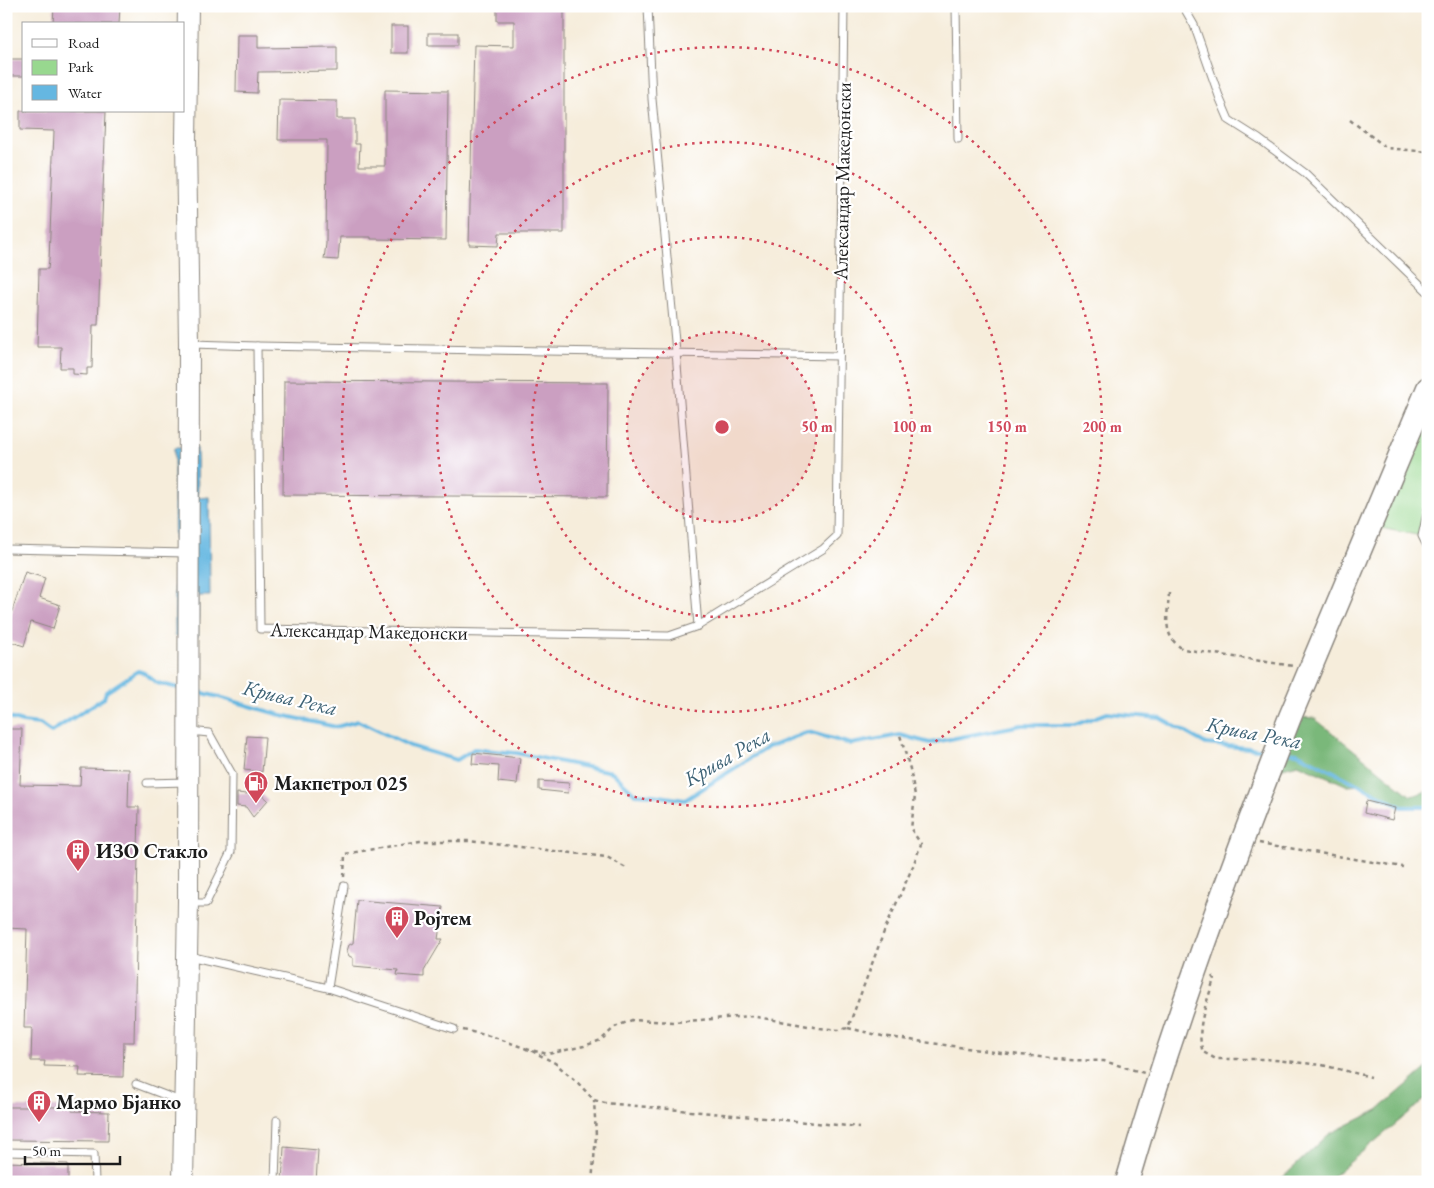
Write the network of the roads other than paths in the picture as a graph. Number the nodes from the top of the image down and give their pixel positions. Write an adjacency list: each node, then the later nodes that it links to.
1 (188, 6): 8 (main road)
2 (648, 6): 10 (lane)
3 (844, 6): 11 (lane, Александар Македонски)
4 (956, 6): 6 (lane)
5 (1183, 6): 7 (lane)
6 (958, 139)
7 (1428, 292)
8 (189, 344): 9 (lane); 16 (main road)
9 (257, 346): 10 (lane); 17 (lane, Александар Македонски)
10 (676, 352): 11 (lane); 17 (lane)
11 (839, 356): 17 (lane, Александар Македонски)
12 (1428, 388): 33 (main road)
13 (1428, 509): 14 (lane)
14 (1428, 548)
15 (6, 549): 16 (lane)
16 (188, 553): 18 (main road)
17 (698, 626)
18 (188, 731): 19 (main road); 22 (lane)
19 (188, 782): 20 (lane); 22 (main road)
20 (146, 783)
21 (344, 886): 24 (lane)
22 (188, 902): 23 (main road)
23 (187, 955): 24 (lane); 27 (main road)
24 (328, 988): 25 (lane)
25 (454, 1029)
26 (136, 1084): 27 (lane)
27 (183, 1102): 31 (main road)
28 (278, 1120): 32 (lane)
29 (6, 1152): 30 (lane)
30 (95, 1182)
31 (183, 1182)
32 (275, 1182)
33 (1127, 1182)

